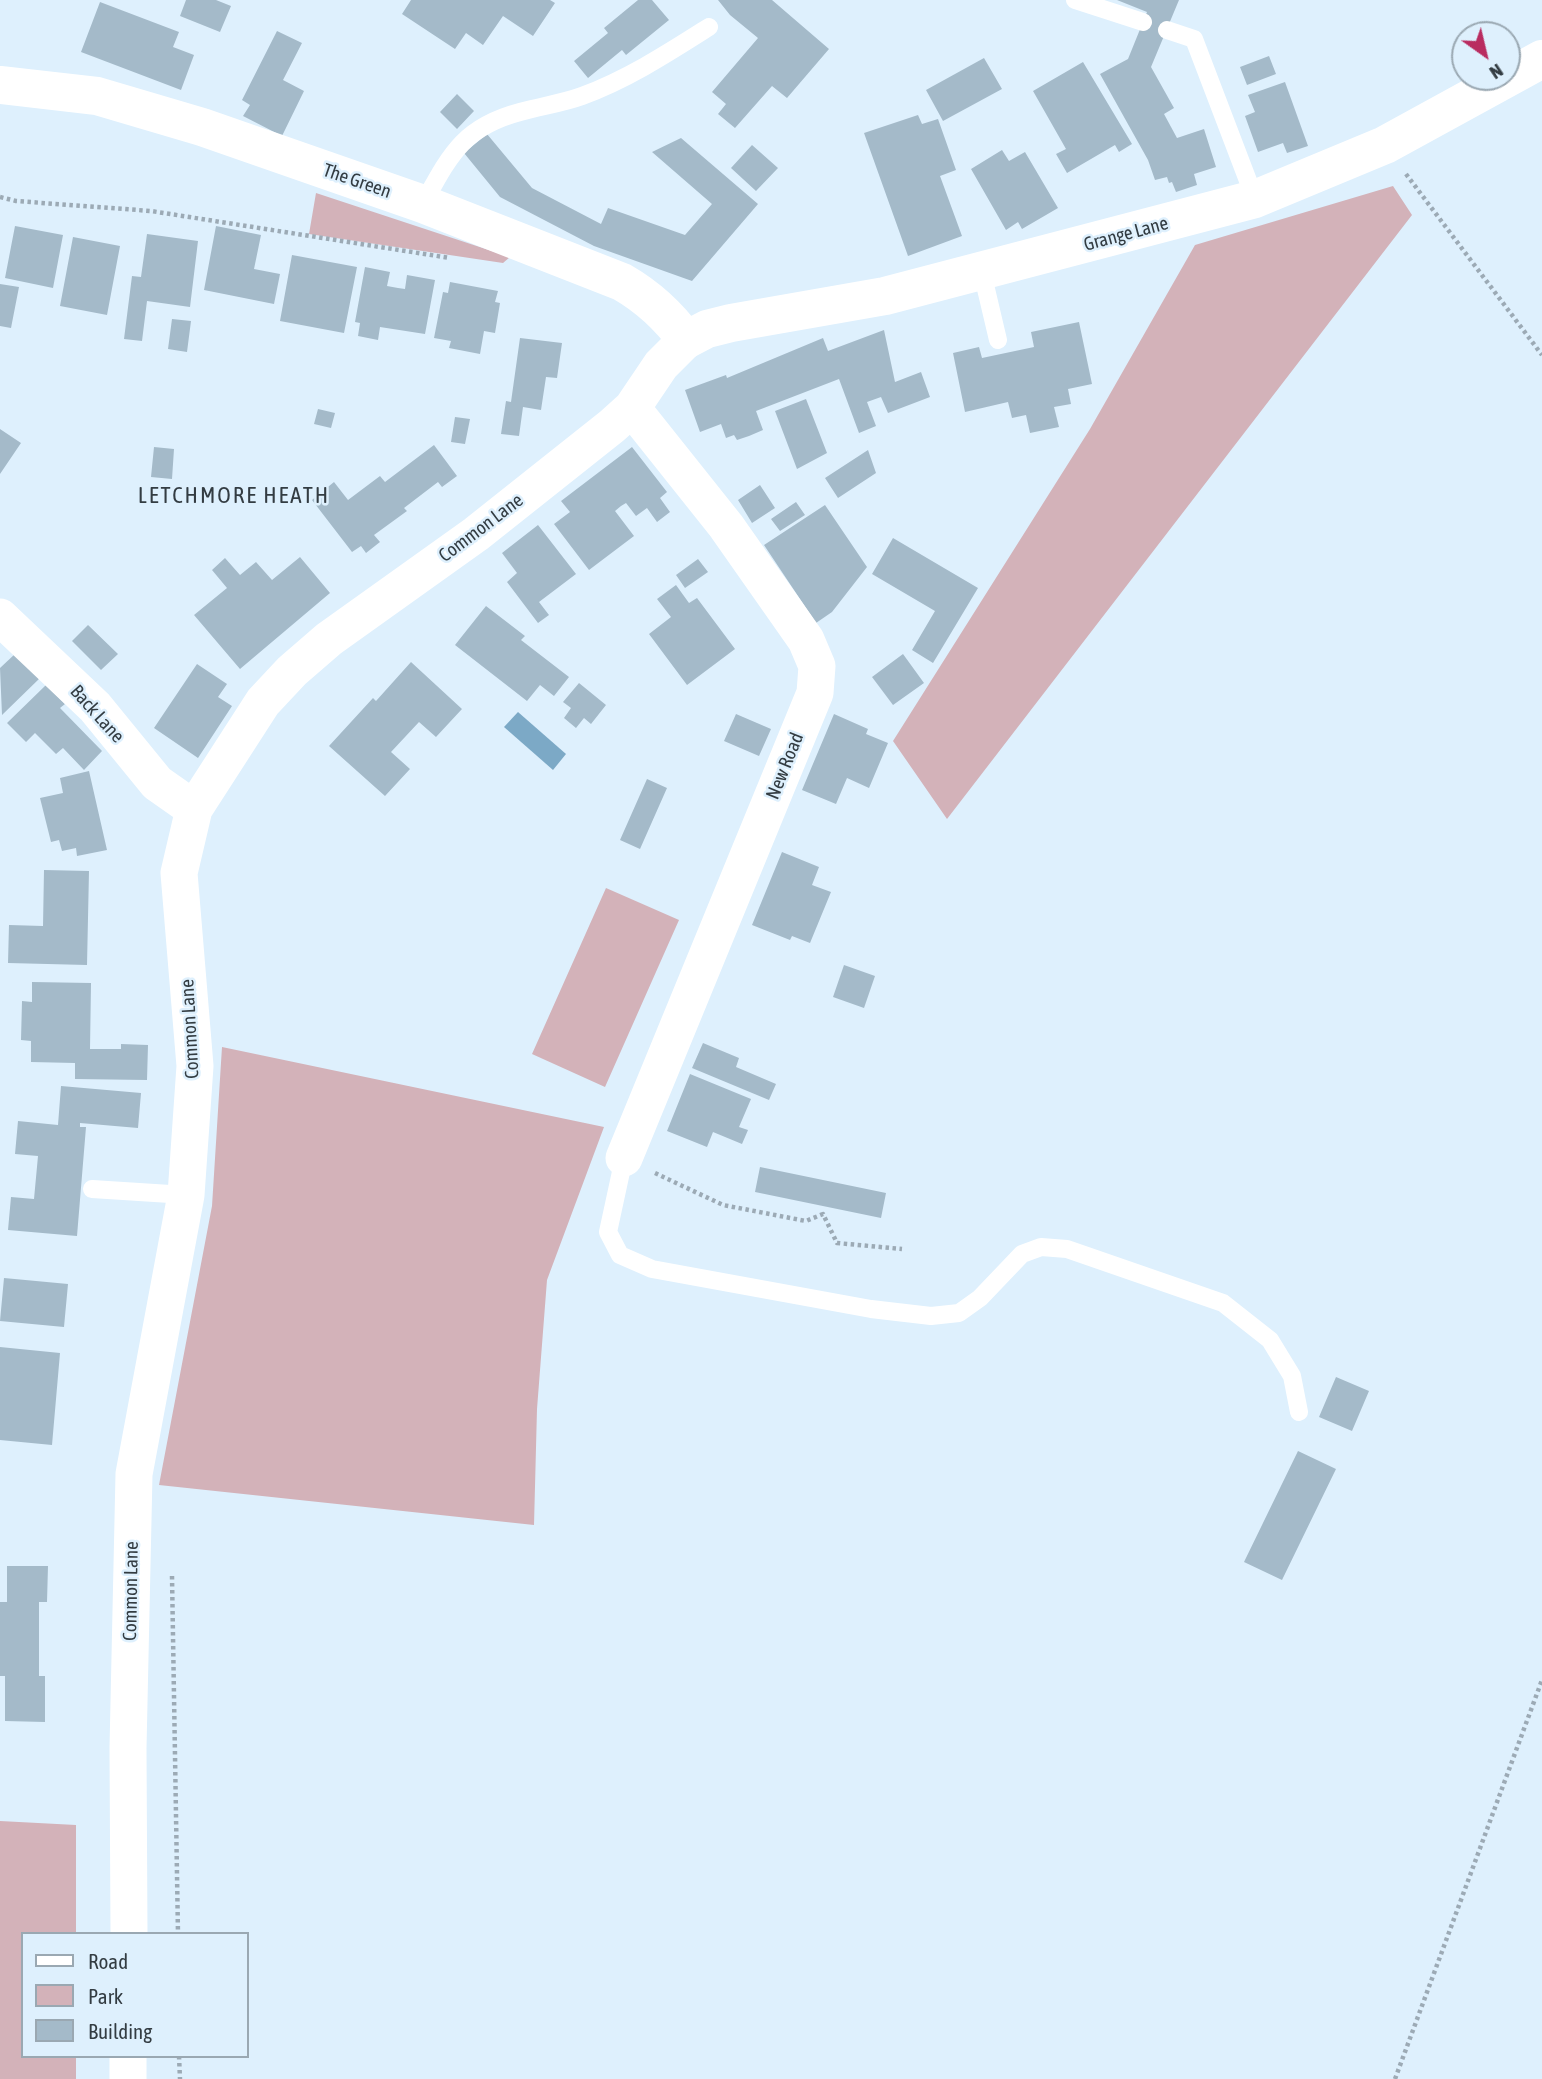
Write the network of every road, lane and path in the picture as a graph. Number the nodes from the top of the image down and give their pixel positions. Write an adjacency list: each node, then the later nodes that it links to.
1 (1075, 0): 2 (lane)
2 (1143, 22)
3 (709, 27): 10 (lane)
4 (1167, 30): 9 (lane)
5 (1542, 59): 7 (street, Grange Lane)
6 (0, 85): 10 (street, The Green)
7 (1385, 145): 9 (street, Grange Lane); 15 (path)
8 (0, 197): 11 (path)
9 (1255, 199): 12 (street, Grange Lane)
10 (423, 204): 13 (street, The Green)
11 (463, 260)
12 (982, 272): 13 (street, Grange Lane); 14 (lane)
13 (686, 340): 16 (street, Common Lane)
14 (998, 340)
15 (1542, 355)
16 (632, 408): 18 (street, Common Lane); 19 (street, New Road)
17 (3, 625): 18 (street, Back Lane)
18 (194, 809): 21 (street, Common Lane)
19 (624, 1158): 22 (path); 23 (lane)
20 (92, 1189): 21 (lane)
21 (186, 1195): 26 (street, Common Lane)
22 (902, 1249)
23 (1299, 1412)
24 (172, 1563): 27 (path)
25 (1542, 1680): 32 (path)
26 (129, 1932)
27 (178, 1932)
28 (128, 2058): 30 (street)
29 (179, 2058): 31 (path)
30 (128, 2079)
31 (180, 2079)
32 (1395, 2079)

